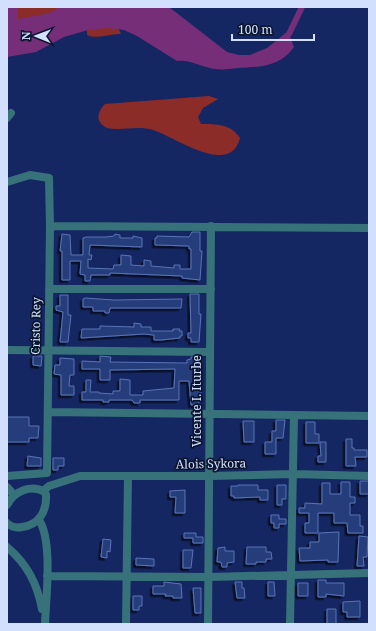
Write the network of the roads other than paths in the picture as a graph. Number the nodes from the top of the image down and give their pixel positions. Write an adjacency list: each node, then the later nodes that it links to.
1 (7, 182): 2 (street, Cristo Rey)
2 (50, 226): 3 (street); 5 (street, Cristo Rey)
3 (211, 226): 4 (street); 6 (street, Vicente I. Iturbe)
4 (369, 228)
5 (49, 289): 6 (street); 8 (street, Cristo Rey)
6 (211, 289): 9 (street, Vicente I. Iturbe)
7 (7, 350): 8 (street)
8 (48, 350): 9 (street); 10 (street, Cristo Rey)
9 (210, 352): 11 (street, Vicente I. Iturbe)
10 (48, 412): 11 (street); 15 (street, Cristo Rey)
11 (209, 414): 12 (street); 17 (street, Vicente I. Iturbe)
12 (294, 415): 13 (street); 14 (street)
13 (369, 416)
14 (292, 474): 17 (street, Alois Sykora); 18 (street, Alois Sykora); 29 (street)
15 (7, 476)
16 (128, 476): 17 (street, Alois Sykora); 20 (street, Alois Sykora); 31 (street)
17 (209, 476): 32 (street, Vicente I. Iturbe)
18 (369, 476)
19 (7, 487): 21 (street)
20 (44, 493): 21 (street); 23 (street)
21 (14, 495): 22 (street)
22 (7, 505)
23 (39, 520): 25 (street); 26 (street)
24 (8, 525): 25 (street)
25 (29, 526): 26 (street)
26 (44, 534): 30 (street)
27 (7, 547): 33 (street)
28 (369, 573): 29 (street)
29 (291, 575): 32 (street); 36 (street)
30 (47, 576): 31 (street); 33 (street)
31 (127, 576): 32 (street); 34 (street)
32 (210, 577): 35 (street, Vicente I. Iturbe)
33 (45, 622)
34 (126, 624)
35 (208, 624)
36 (290, 624)

